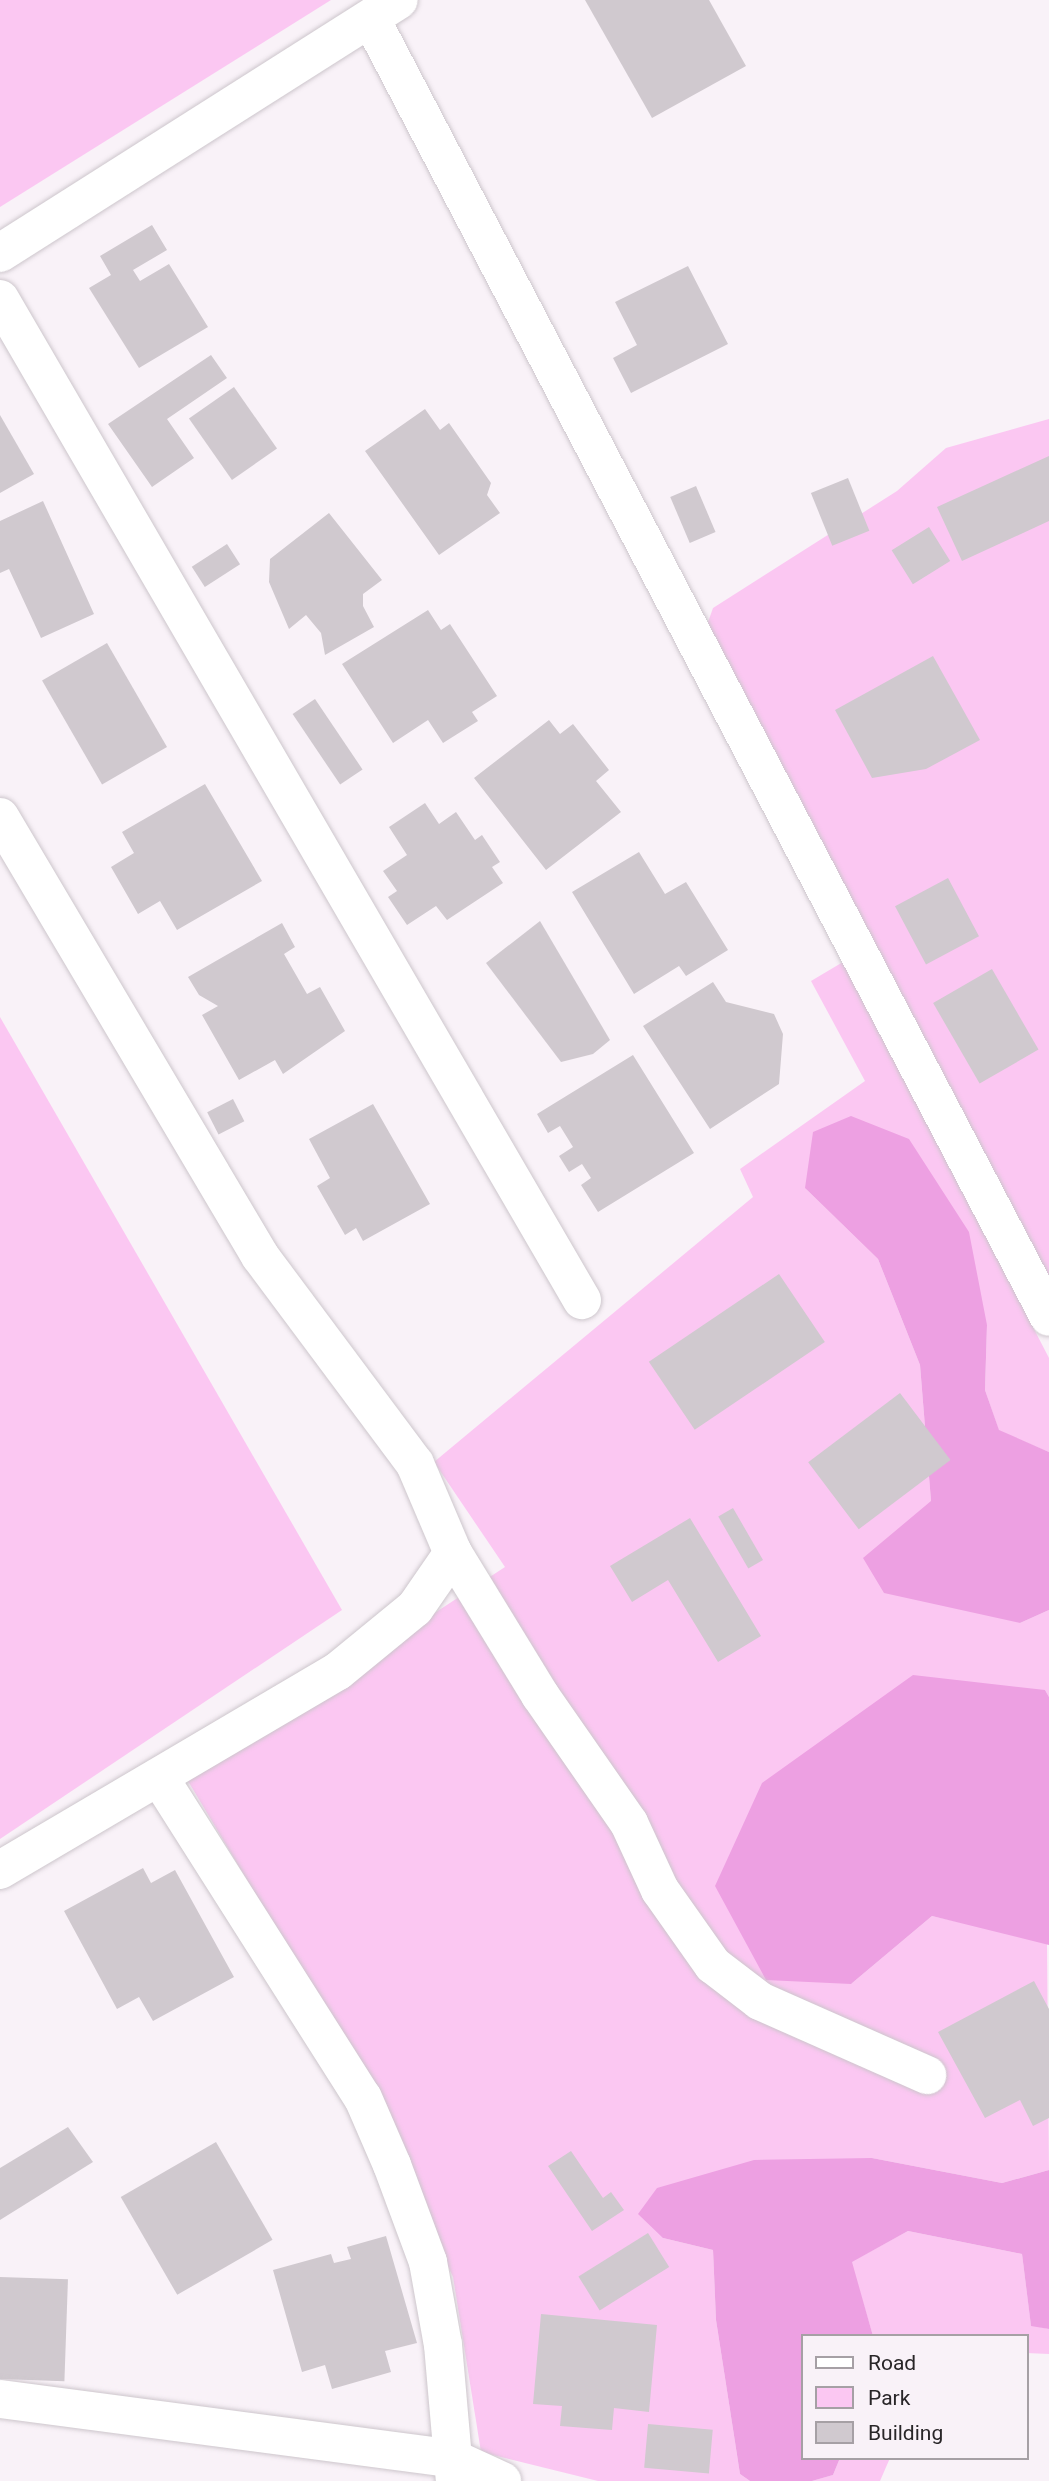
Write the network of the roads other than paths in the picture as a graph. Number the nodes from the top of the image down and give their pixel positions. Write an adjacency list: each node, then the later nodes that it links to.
1 (385, 9): 2 (street); 6 (street)
2 (0, 253)
3 (0, 299): 5 (street)
4 (0, 817): 7 (street)
5 (582, 1300)
6 (1049, 1317)
7 (453, 1553): 8 (street); 10 (street)
8 (159, 1777): 9 (street); 12 (street)
9 (0, 1870)
10 (927, 2075)
11 (0, 2399): 12 (street)
12 (455, 2470): 13 (street)
13 (502, 2481)

